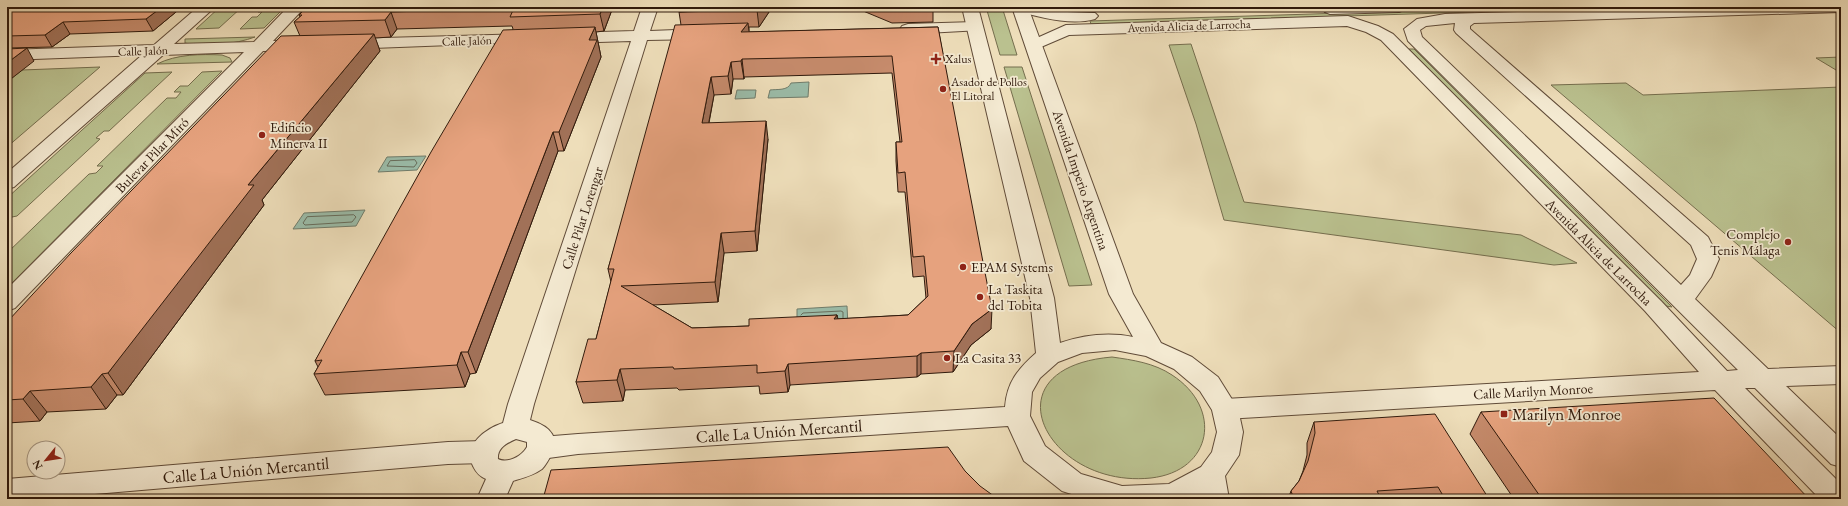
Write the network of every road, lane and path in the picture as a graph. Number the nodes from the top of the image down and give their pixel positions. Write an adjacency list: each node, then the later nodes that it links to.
1 (207, 7): 17 (street)
2 (297, 7): 16 (street, Bulevar Pilar Miró)
3 (650, 7): 14 (street, Calle Pilar Lorengar)
4 (970, 7): 11 (street)
5 (1399, 7): 7 (street, Avenida Alicia de Larrocha)
6 (1841, 7): 8 (street, Avenida Alicia de Larrocha)
7 (1021, 8): 15 (street, Avenida Imperio Argentina)
8 (1471, 18): 9 (street, Avenida Alicia de Larrocha); 20 (street)
9 (1445, 19): 10 (street, Avenida Alicia de Larrocha); 20 (street, Avenida Alicia de Larrocha)
10 (1348, 21): 15 (street, Avenida Alicia de Larrocha); 26 (street, Avenida Alicia de Larrocha)
11 (975, 27): 12 (street); 23 (street)
12 (896, 29)
13 (718, 34): 14 (street, Calle Jalón)
14 (641, 36): 16 (street, Calle Jalón); 29 (street, Calle Pilar Lorengar)
15 (1034, 45): 22 (street, Avenida Imperio Argentina)
16 (257, 46): 17 (street, Calle Jalón); 21 (street, Bulevar Pilar Miró)
17 (157, 50): 18 (street, Calle Jalón); 19 (street)
18 (7, 55)
19 (7, 183)
20 (1681, 301): 25 (street, Avenida Alicia de Larrocha)
21 (7, 303)
22 (1152, 349): 23 (street); 27 (street)
23 (1049, 356): 28 (street)
24 (1841, 375): 25 (street, Calle Marilyn Monroe)
25 (1762, 377): 26 (street, Calle Marilyn Monroe); 32 (street, Avenida Alicia de Larrocha)
26 (1720, 379): 27 (street, Calle Marilyn Monroe); 38 (street, Avenida Alicia de Larrocha)
27 (1225, 409): 34 (street)
28 (1017, 416): 30 (street, Calle La Unión Mercantil); 36 (street)
29 (516, 429): 30 (street); 31 (street)
30 (541, 448): 33 (street)
31 (484, 452): 33 (street); 35 (street, Calle La Unión Mercantil)
32 (1841, 456)
33 (503, 472): 37 (street)
34 (1213, 487): 36 (street)
35 (7, 490)
36 (1076, 491)
37 (491, 499)
38 (1838, 499)

